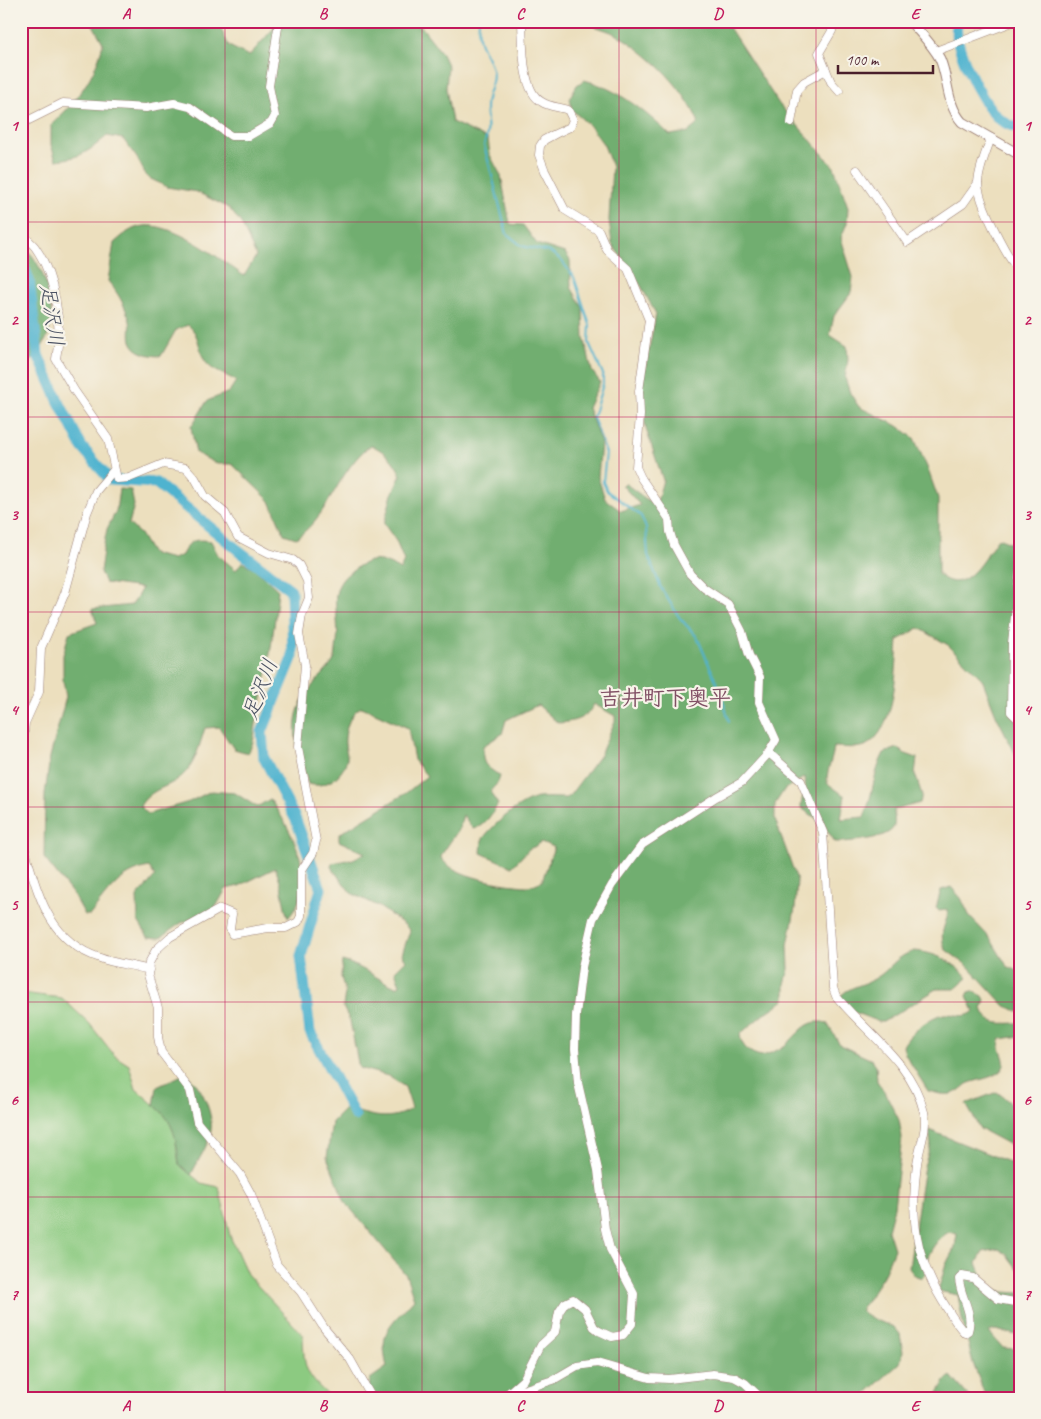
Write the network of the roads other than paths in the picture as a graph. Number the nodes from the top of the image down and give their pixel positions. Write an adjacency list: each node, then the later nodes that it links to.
1 (279, 21): 10 (street)
2 (522, 21): 20 (street)
3 (830, 21): 7 (street)
4 (1014, 21): 6 (street)
5 (913, 22): 6 (main road)
6 (940, 49): 11 (main road)
7 (826, 70): 8 (street); 9 (street)
8 (839, 92)
9 (791, 123)
10 (21, 124)
11 (991, 138): 12 (main road); 14 (street)
12 (1020, 155)
13 (857, 170): 14 (street)
14 (978, 184): 16 (street)
15 (21, 234): 17 (street)
16 (1020, 271)
17 (113, 471): 21 (street); 23 (street)
18 (1020, 571): 19 (street)
19 (1020, 721)
20 (769, 753): 24 (street); 25 (street)
21 (21, 758)
22 (21, 838): 23 (street)
23 (148, 970): 26 (street)
24 (1020, 1304)
25 (507, 1394): 27 (street); 28 (street)
26 (372, 1398)
27 (498, 1398)
28 (761, 1398)

